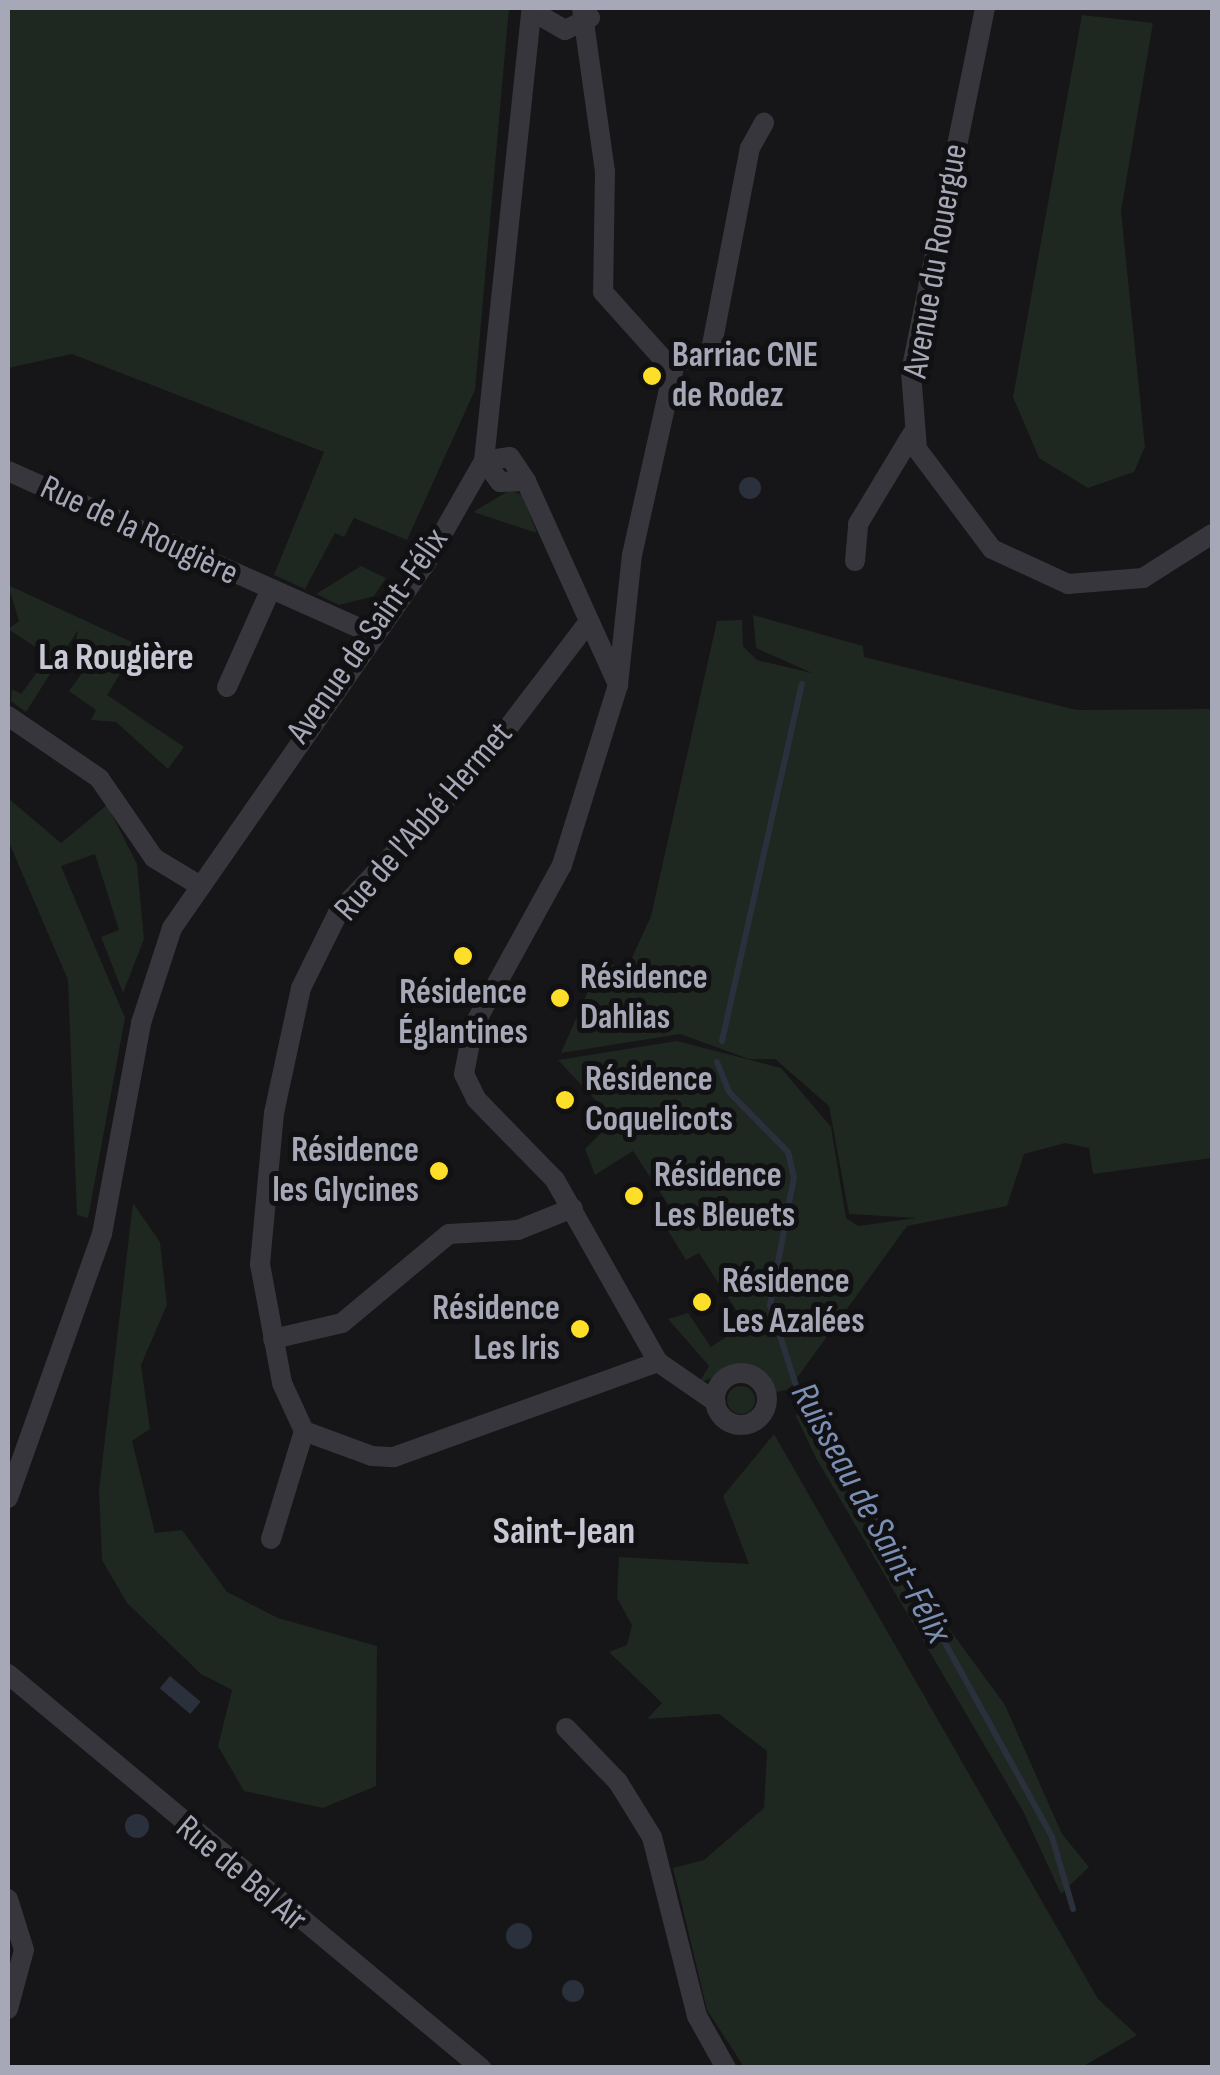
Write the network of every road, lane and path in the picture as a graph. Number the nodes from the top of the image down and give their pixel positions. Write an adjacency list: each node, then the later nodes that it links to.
1 (985, 8): 6 (street, Avenue du Rouergue)
2 (534, 9): 3 (street); 7 (street, Avenue de Saint-Félix)
3 (590, 11): 5 (street)
4 (764, 123): 5 (street)
5 (674, 363): 14 (street)
6 (913, 433): 9 (street, Avenue du Rouergue); 10 (street)
7 (484, 461): 12 (street); 13 (street, Avenue de Saint-Félix)
8 (8, 471): 11 (street, Rue de la Rougière)
9 (1212, 534)
10 (855, 561)
11 (270, 592): 13 (street, Rue de la Rougière); 15 (street, Rue de la Rougière)
12 (586, 624): 14 (street); 19 (street, Rue de l'Abbé Hermet)
13 (374, 635): 17 (street, Avenue de Saint-Félix)
14 (618, 685): 18 (street)
15 (227, 687)
16 (8, 716): 17 (street)
17 (197, 884): 23 (street, Avenue de Saint-Félix)
18 (573, 1208): 19 (street); 20 (street)
19 (273, 1339): 22 (street, Rue de l'Abbé Hermet)
20 (658, 1362): 21 (street); 22 (street)
21 (716, 1402)
22 (304, 1431): 24 (street)
23 (8, 1498)
24 (271, 1539)
25 (8, 1674): 29 (street, Rue de Bel Air)
26 (566, 1728): 30 (street)
27 (8, 1899): 28 (street)
28 (8, 2009)
29 (481, 2068)
30 (726, 2068)

